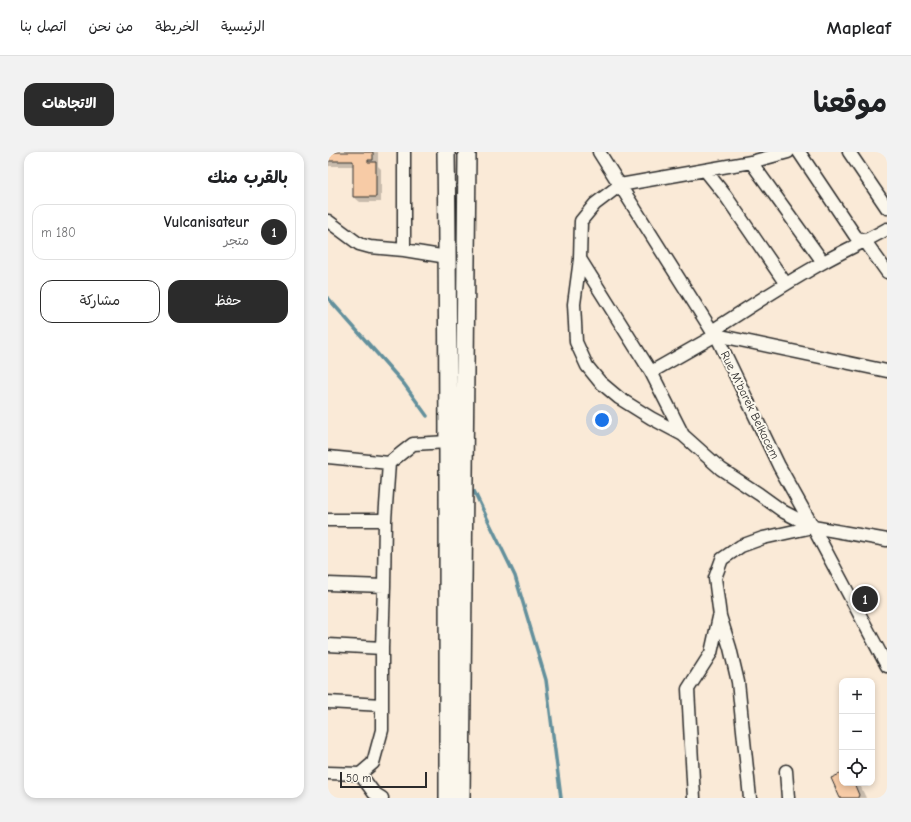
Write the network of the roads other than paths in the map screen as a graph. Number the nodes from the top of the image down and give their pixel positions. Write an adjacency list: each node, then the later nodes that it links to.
1 (404, 152): 15 (street)
2 (446, 152): 16 (highway)
3 (467, 152): 47 (highway)
4 (599, 152): 10 (street, Rue M'barek Belkacem)
5 (788, 152): 8 (street)
6 (799, 152): 14 (street)
7 (850, 152): 11 (street)
8 (752, 162): 9 (street); 18 (street)
9 (706, 170): 10 (street); 20 (street)
10 (620, 184): 17 (street); 21 (street, Rue M'barek Belkacem)
11 (887, 208)
12 (328, 222): 15 (street)
13 (887, 229): 14 (street)
14 (865, 241): 18 (street); 19 (street)
15 (404, 250): 16 (street)
16 (448, 257): 25 (highway)
17 (580, 259): 23 (street); 24 (street)
18 (823, 262): 20 (street)
19 (887, 272)
20 (786, 284): 21 (street)
21 (714, 333): 22 (street); 23 (street); 30 (street, Rue M'barek Belkacem)
22 (887, 371)
23 (651, 372): 24 (street)
24 (683, 435): 30 (street)
25 (448, 442): 27 (street); 46 (highway)
26 (328, 457): 27 (street)
27 (389, 463): 29 (street)
28 (328, 520): 29 (street)
29 (385, 520): 33 (street)
30 (813, 527): 31 (street); 34 (street); 37 (street, Rue M'barek Belkacem)
31 (887, 540)
32 (328, 584): 33 (street)
33 (384, 586): 36 (street)
34 (720, 616): 48 (street); 49 (street)
35 (328, 645): 36 (street)
36 (382, 648): 39 (street)
37 (887, 666)
38 (328, 702): 39 (street)
39 (382, 705): 42 (street)
40 (786, 771): 50 (street)
41 (328, 773): 42 (street)
42 (360, 774): 43 (street)
43 (368, 785): 44 (street); 45 (street)
44 (366, 798)
45 (382, 798)
46 (448, 798)
47 (460, 798)
48 (694, 798)
49 (750, 798)
50 (788, 798)

